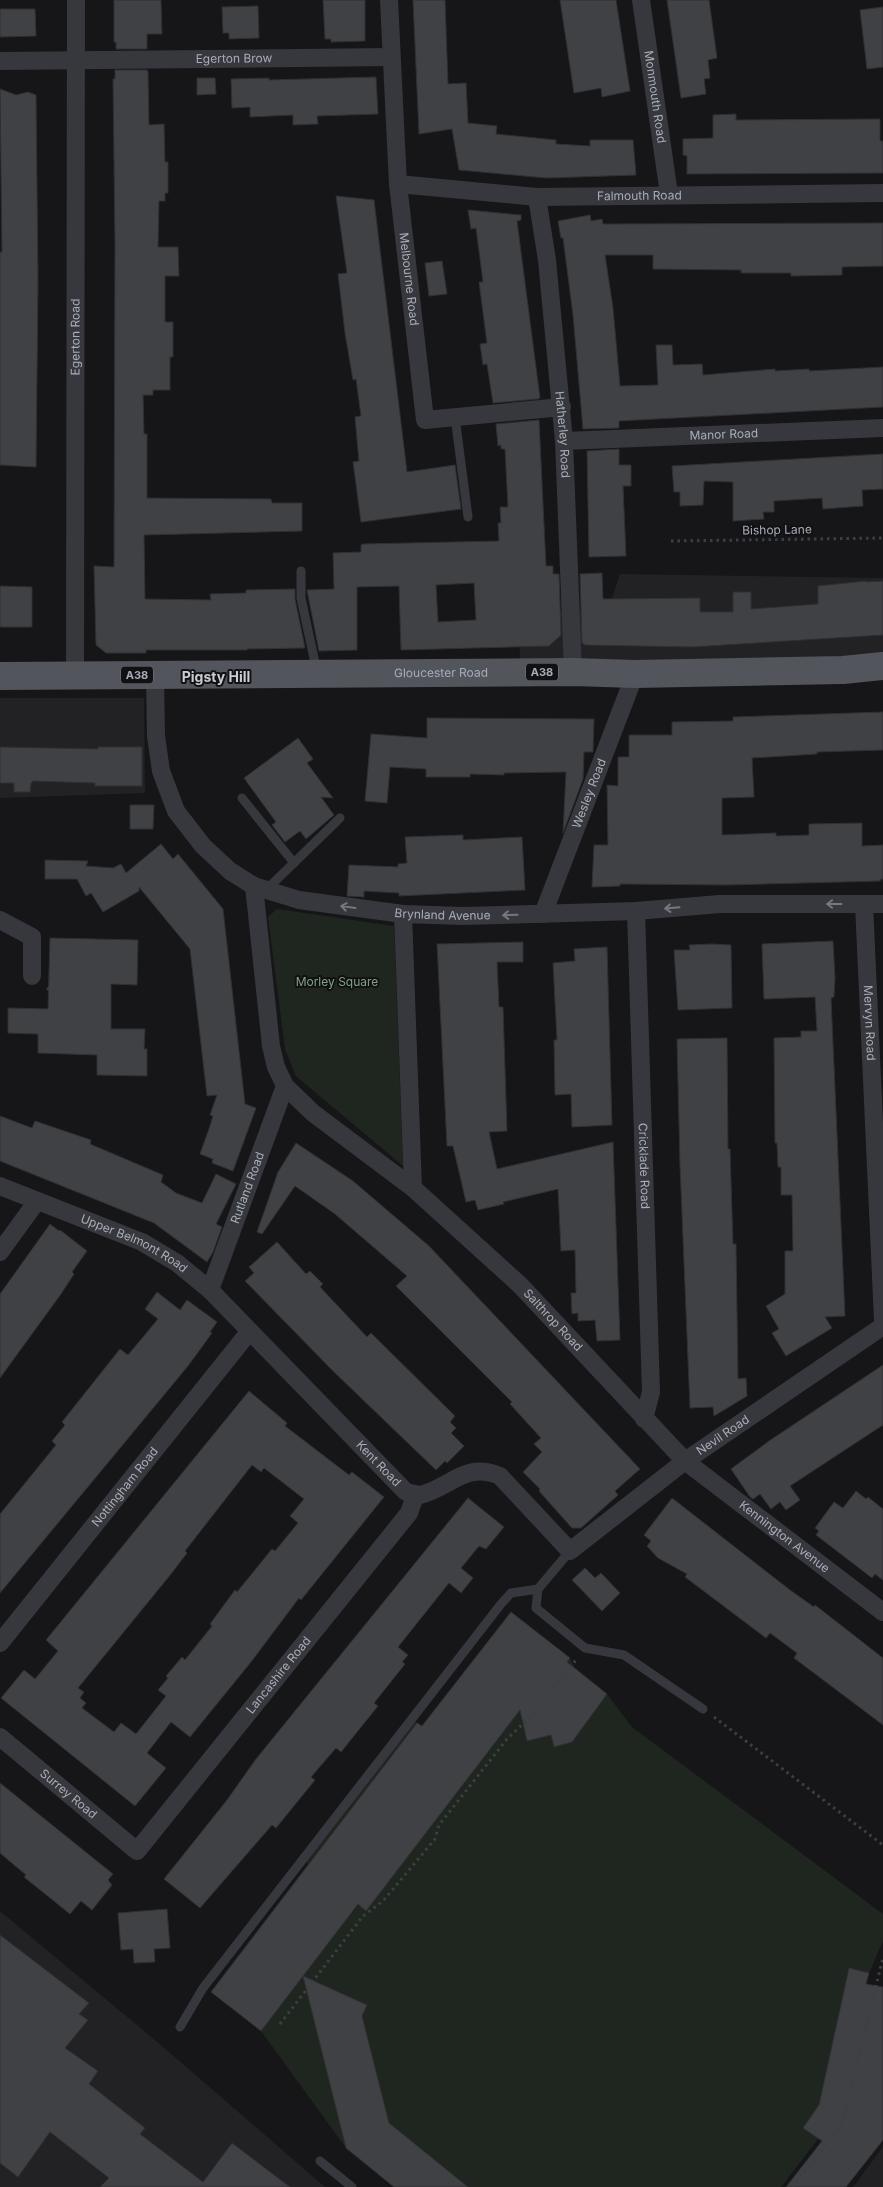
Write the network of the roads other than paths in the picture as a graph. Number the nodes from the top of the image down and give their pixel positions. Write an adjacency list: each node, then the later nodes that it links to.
1 (76, 0): 5 (street, Egerton Road)
2 (389, 0): 4 (street, Melbourne Road)
3 (641, 0): 9 (street, Monmouth Road)
4 (392, 56): 5 (street, Egerton Brow); 7 (street, Melbourne Road)
5 (76, 60): 6 (street, Egerton Brow); 23 (street, Egerton Road)
6 (0, 61)
7 (398, 184): 10 (street, Falmouth Road); 12 (street, Melbourne Road)
8 (883, 193): 9 (street, Falmouth Road)
9 (669, 194): 10 (street, Falmouth Road)
10 (537, 197): 11 (street, Hatherley Road)
11 (562, 406): 12 (street, Melbourne Road); 14 (street, Hatherley Road)
12 (455, 417): 15 (lane)
13 (883, 428): 14 (street, Manor Road)
14 (564, 441): 18 (street, Hatherley Road)
15 (468, 517)
16 (301, 571): 19 (lane)
17 (883, 666): 20 (main road, Gloucester Road / A38)
18 (573, 672): 19 (main road, Gloucester Road / A38); 20 (main road, Gloucester Road / A38)
19 (317, 674): 21 (main road, Gloucester Road / A38)
20 (635, 674): 32 (street, Wesley Road)
21 (155, 675): 23 (main road, Gloucester Road / A38); 27 (street, Brynland Avenue)
22 (0, 676): 23 (main road, Gloucester Road / A38)
23 (75, 676)
24 (242, 798): 26 (lane)
25 (340, 818): 26 (lane)
26 (294, 863): 27 (lane)
27 (260, 888): 31 (street, Brynland Avenue, one-way to 27); 35 (street)
28 (864, 904): 29 (street, Brynland Avenue); 30 (street, Brynland Avenue, one-way to 30); 41 (street, Mervyn Road)
29 (883, 904)
30 (636, 911): 32 (street, Brynland Avenue); 44 (street, Cricklade Road)
31 (403, 914): 32 (street, Brynland Avenue, one-way to 31); 37 (street)
32 (543, 914)
33 (1, 920): 34 (street)
34 (32, 976)
35 (285, 1086): 37 (street); 40 (street, Rutland Road)
36 (0, 1186): 38 (street, Upper Belmont Road)
37 (413, 1188): 44 (street, Salthrop Road)
38 (37, 1201): 39 (street); 40 (street, Upper Belmont Road)
39 (0, 1252)
40 (210, 1290): 43 (street, Upper Belmont Road)
41 (883, 1320)
42 (883, 1326): 45 (street, Nevil Road)
43 (249, 1332): 46 (street, Kent Road); 50 (street, Nottingham Road)
44 (644, 1420): 45 (street, Salthrop Road)
45 (685, 1461): 47 (street, Nevil Road); 49 (street, Kennington Avenue)
46 (415, 1496): 47 (street); 53 (street, Lancashire Road)
47 (570, 1551): 48 (lane)
48 (538, 1589): 51 (lane); 54 (lane)
49 (883, 1612)
50 (0, 1643)
51 (703, 1709)
52 (0, 1737): 53 (street, Surrey Road)
53 (137, 1851)
54 (180, 2027)
55 (320, 2161): 56 (lane)
56 (352, 2187)

